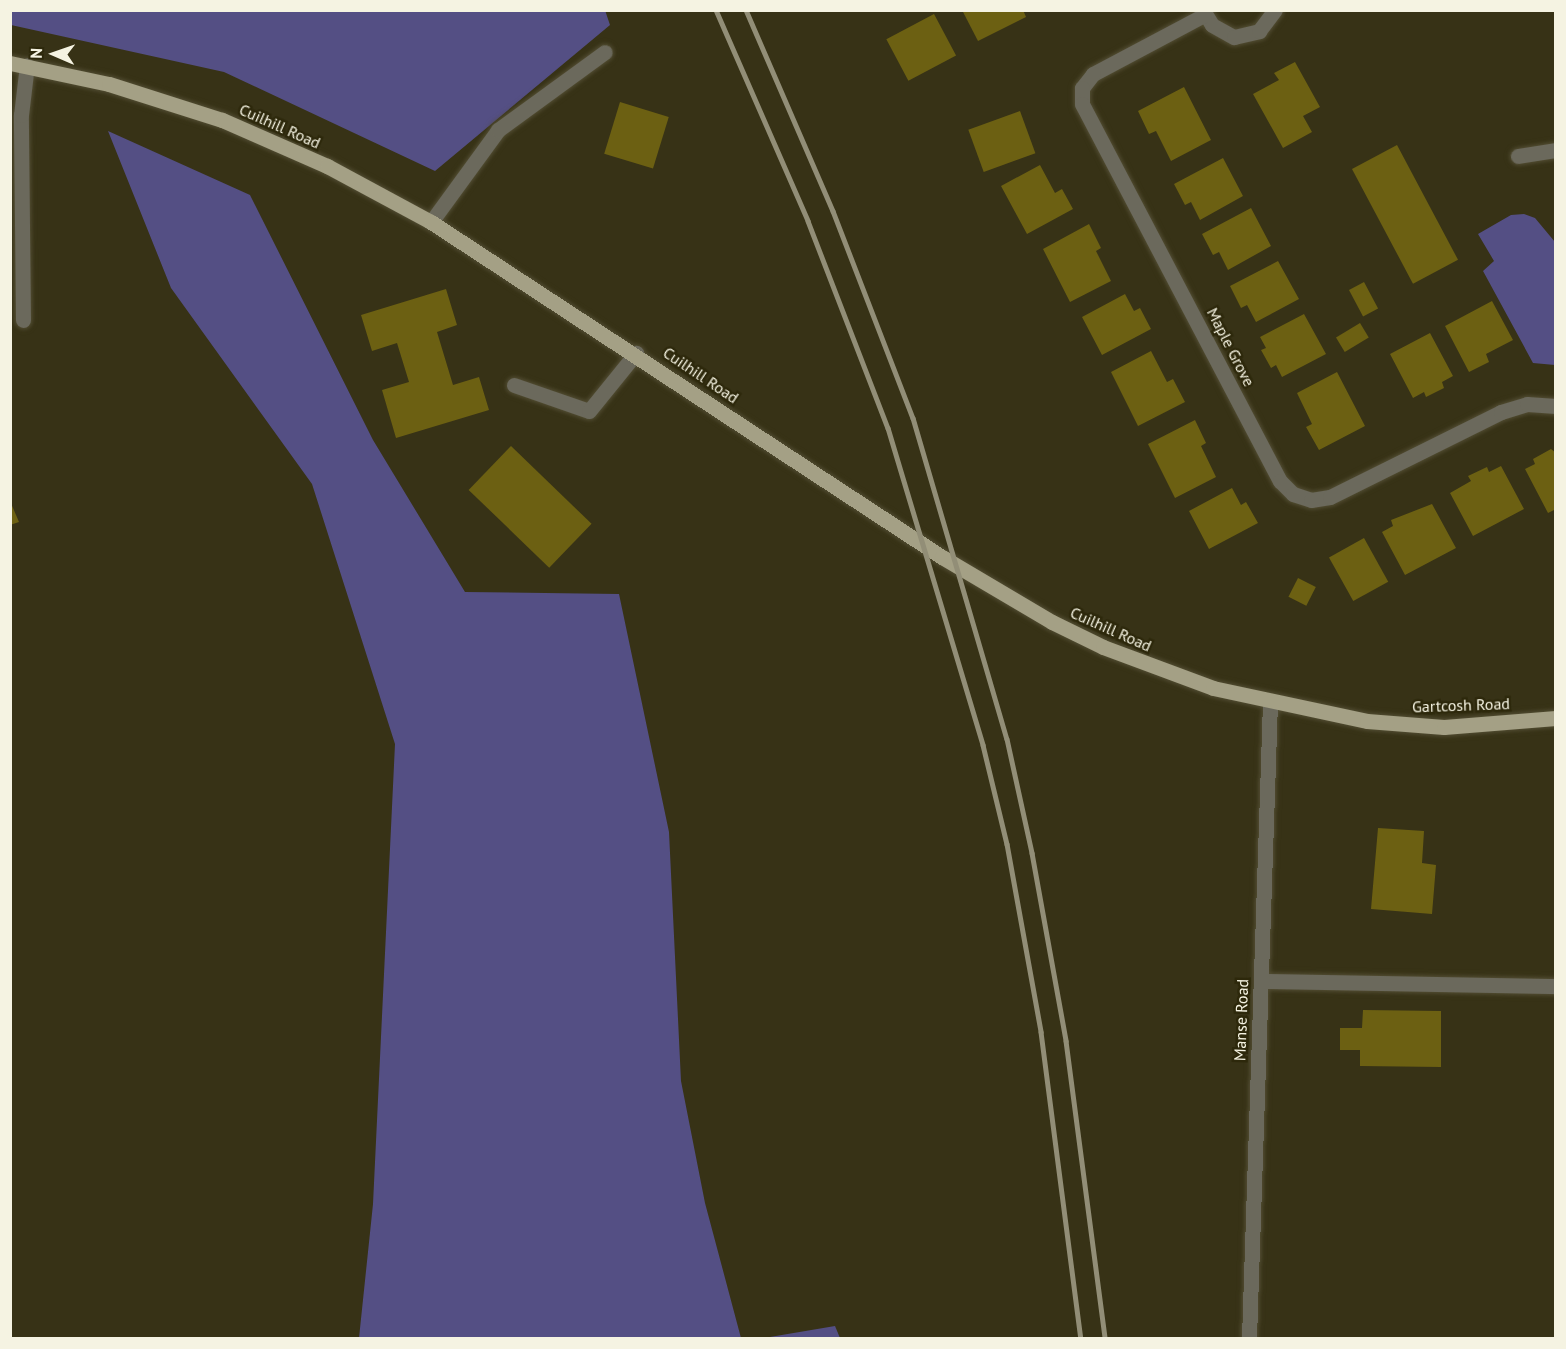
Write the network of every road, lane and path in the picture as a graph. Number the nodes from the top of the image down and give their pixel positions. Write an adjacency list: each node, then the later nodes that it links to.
1 (1275, 10): 2 (street, Maple Grove)
2 (1203, 13): 12 (street, Maple Grove)
3 (605, 52): 8 (street)
4 (10, 63): 5 (main road, Cuilhill Road)
5 (27, 65): 8 (main road, Cuilhill Road); 9 (street)
6 (1556, 150): 7 (street)
7 (1518, 156)
8 (431, 222): 10 (main road, Cuilhill Road)
9 (22, 320)
10 (636, 353): 11 (street); 13 (main road, Cuilhill Road)
11 (514, 385)
12 (1556, 406)
13 (1270, 703): 15 (main road, Cuilhill Road); 16 (street, Manse Road)
14 (1556, 718): 15 (main road, Gartcosh Road)
15 (1367, 721)
16 (1261, 981): 17 (street); 18 (street, Manse Road)
17 (1556, 986)
18 (1249, 1338)

